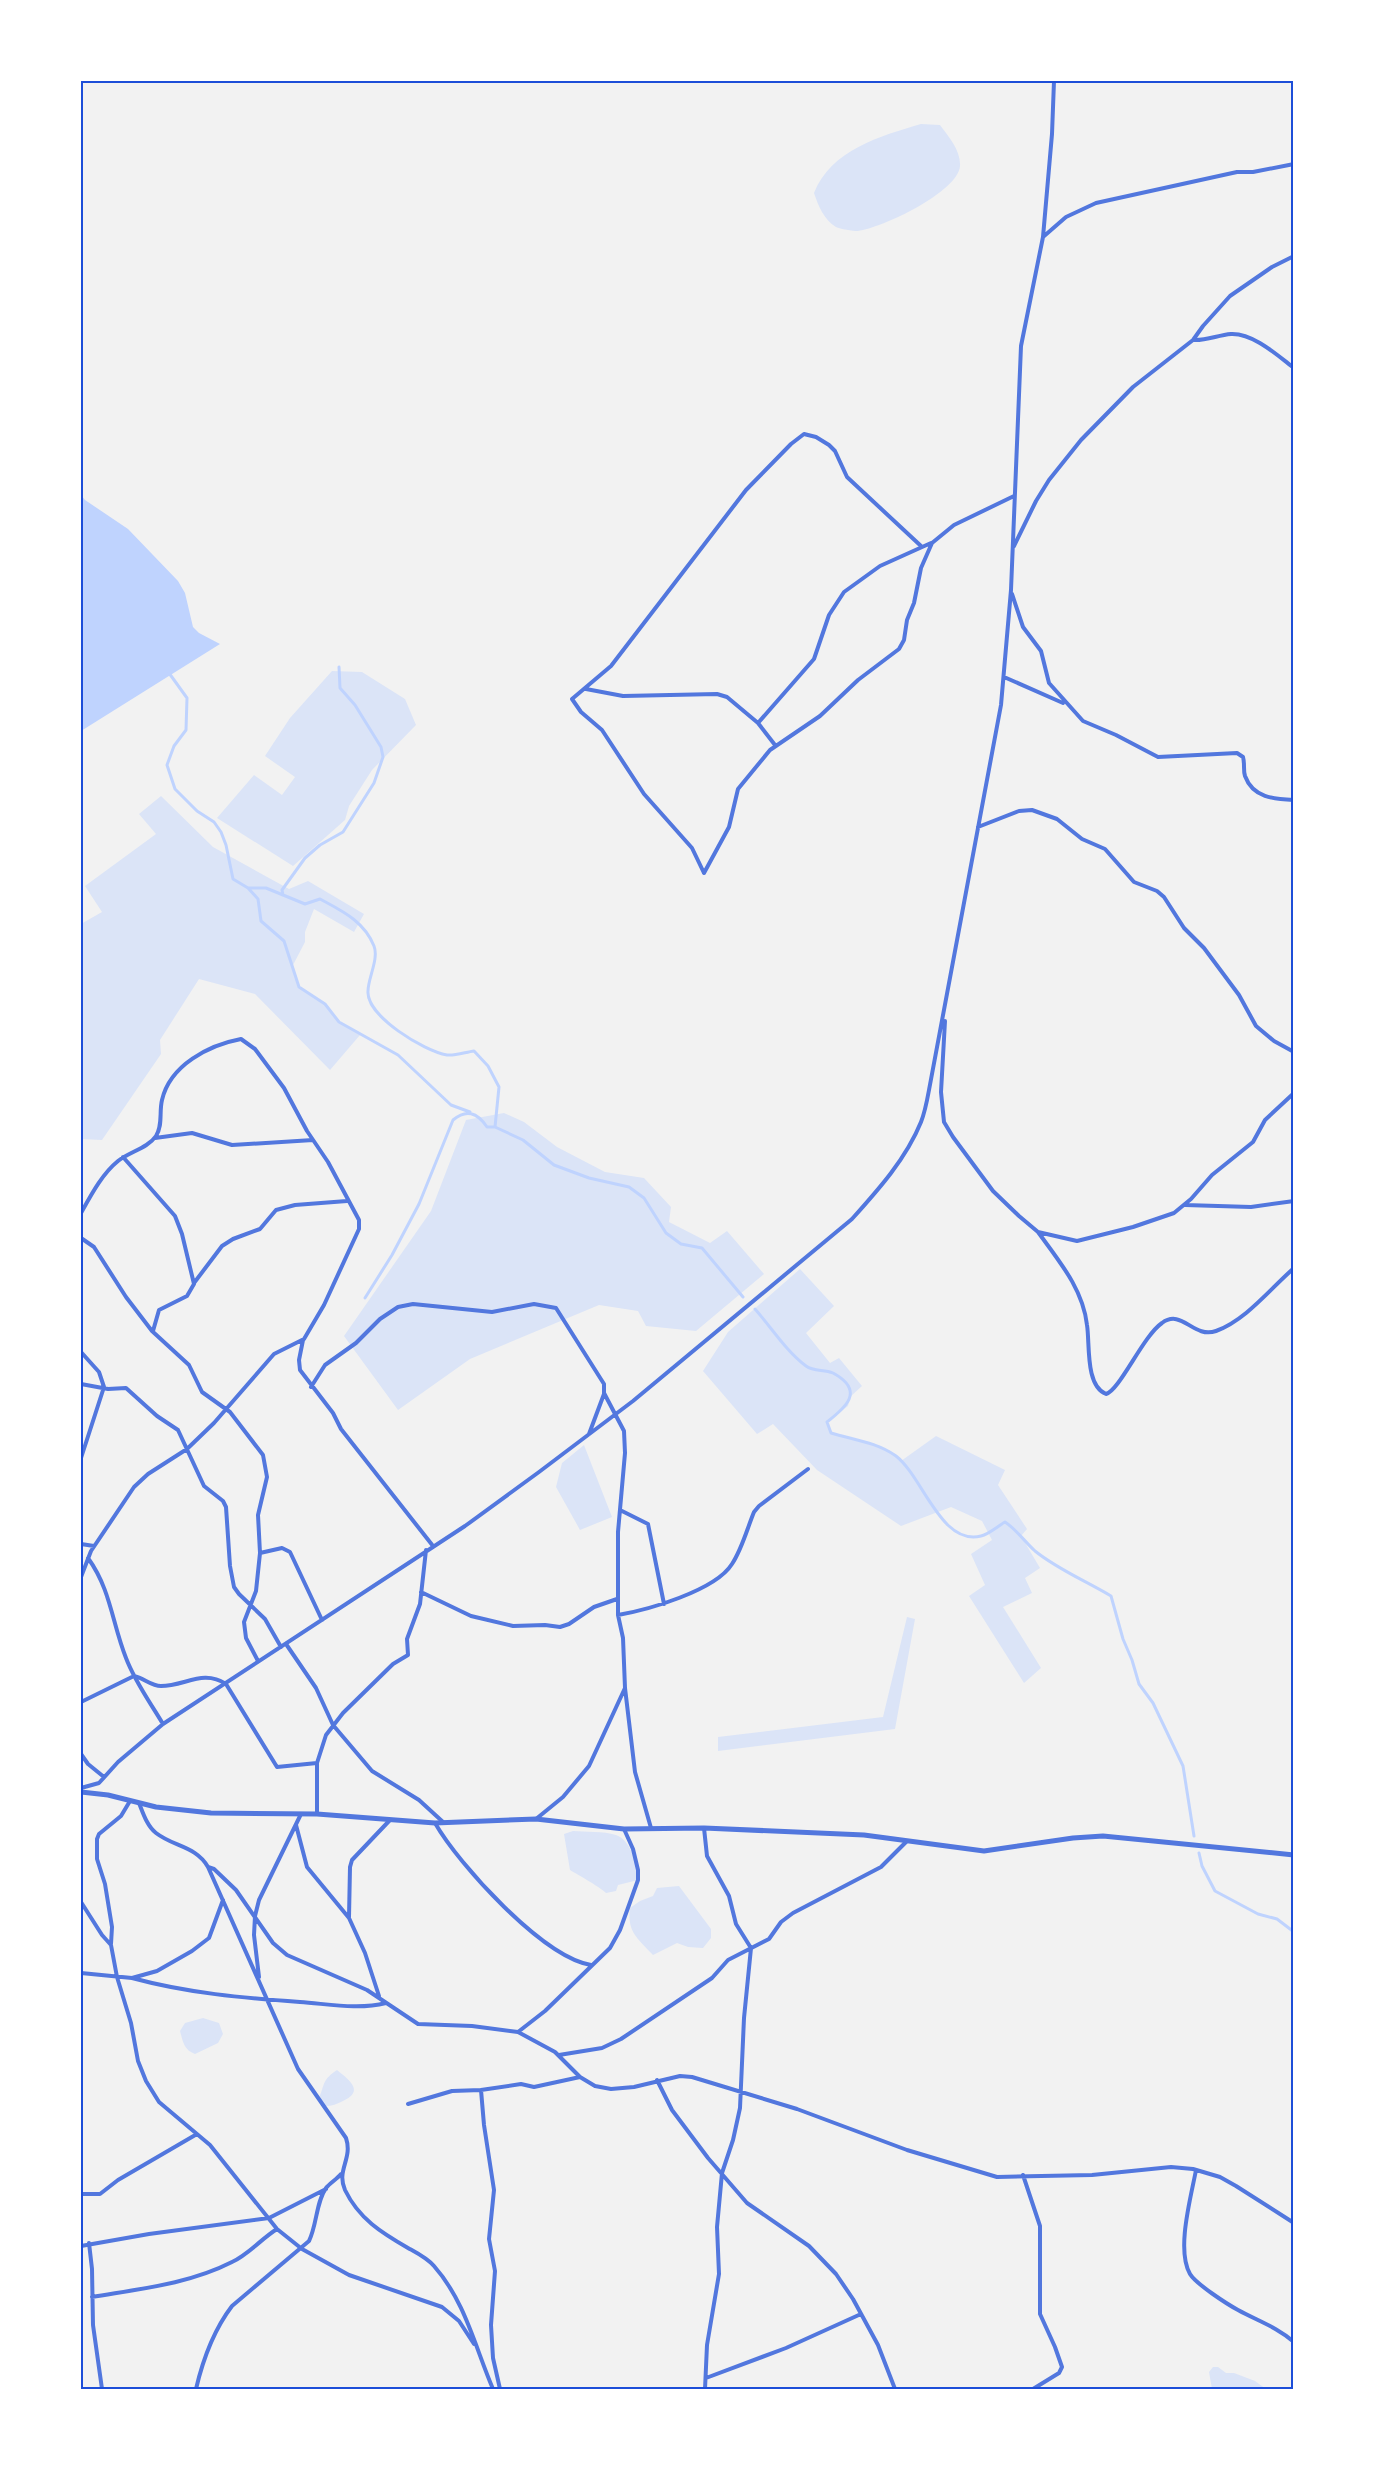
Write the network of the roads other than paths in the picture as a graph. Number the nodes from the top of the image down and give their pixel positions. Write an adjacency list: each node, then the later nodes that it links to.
1 (1054, 81): 3 (street)
2 (1294, 164): 3 (street)
3 (1043, 237): 7 (street)
4 (1294, 256): 5 (street)
5 (1193, 340): 6 (street); 10 (street)
6 (1294, 368)
7 (1014, 496): 8 (street); 10 (street)
8 (932, 543): 9 (street); 16 (street)
9 (921, 546): 13 (street); 15 (street)
10 (1012, 549): 11 (street)
11 (1011, 590): 12 (street); 14 (street)
12 (1004, 677): 14 (street); 18 (street)
13 (585, 689): 15 (street); 16 (street)
14 (1067, 705): 17 (street)
15 (758, 723): 16 (street)
16 (775, 745)
17 (1294, 800)
18 (978, 827): 19 (street); 20 (street)
19 (944, 1015): 29 (street); 41 (street)
20 (1294, 1052)
21 (1294, 1093): 27 (street)
22 (154, 1138): 23 (street); 23 (street); 24 (street)
23 (313, 1140): 25 (street)
24 (123, 1157): 28 (street); 32 (street)
25 (347, 1201): 32 (street); 34 (street)
26 (1294, 1201): 27 (street)
27 (1185, 1205): 29 (street)
28 (81, 1213)
29 (1038, 1232): 31 (street)
30 (81, 1238): 33 (street)
31 (1294, 1268)
32 (194, 1284): 33 (street)
33 (152, 1331): 40 (street)
34 (304, 1339): 37 (street); 40 (street)
35 (81, 1352): 38 (street)
36 (81, 1384): 38 (street)
37 (311, 1387): 39 (street); 49 (street)
38 (104, 1388): 43 (street); 44 (street)
39 (604, 1394): 41 (street); 42 (street)
40 (226, 1409): 43 (street); 51 (street)
41 (614, 1415): 42 (street); 46 (street)
42 (589, 1434): 49 (street)
43 (187, 1449): 48 (street); 56 (street)
44 (81, 1458)
45 (808, 1469): 57 (street)
46 (620, 1510): 55 (street); 57 (street)
47 (81, 1544): 48 (street)
48 (94, 1546): 52 (street)
49 (433, 1546): 50 (street)
50 (426, 1550): 54 (street); 59 (street)
51 (260, 1553): 56 (street); 59 (street)
52 (88, 1558): 53 (street); 63 (street)
53 (81, 1577)
54 (422, 1592): 55 (street); 68 (street)
55 (616, 1599): 58 (street)
56 (251, 1604): 61 (street); 62 (street)
57 (664, 1604): 58 (street)
58 (618, 1615): 65 (street)
59 (322, 1620): 60 (street)
60 (286, 1644): 61 (street); 68 (street)
61 (281, 1647): 62 (street)
62 (258, 1661): 64 (street)
63 (134, 1677): 64 (street); 66 (street); 67 (street)
64 (226, 1684): 67 (street); 70 (street)
65 (625, 1688): 77 (street); 82 (street)
66 (81, 1702)
67 (163, 1724): 71 (street)
68 (333, 1725): 70 (street); 79 (street)
69 (81, 1754): 71 (street)
70 (317, 1763): 76 (street)
71 (104, 1777): 72 (street)
72 (81, 1790): 73 (street)
73 (130, 1801): 74 (street); 92 (street)
74 (139, 1803): 75 (street); 87 (street)
75 (300, 1814): 76 (street); 81 (street)
76 (317, 1814): 78 (street)
77 (536, 1819): 79 (street); 84 (street)
78 (390, 1820): 80 (street); 91 (street)
79 (444, 1822): 80 (street)
80 (435, 1823): 94 (street)
81 (297, 1825): 90 (street); 91 (street)
82 (651, 1828): 83 (street); 84 (street)
83 (704, 1828): 85 (street); 93 (street)
84 (624, 1829): 94 (street)
85 (907, 1841): 86 (street); 93 (street)
86 (1294, 1855)
87 (208, 1867): 88 (street); 90 (street)
88 (223, 1900): 97 (street); 98 (street)
89 (81, 1902): 92 (street)
90 (255, 1916): 98 (street); 99 (street)
91 (349, 1918): 99 (street)
92 (111, 1945): 96 (street)
93 (751, 1948): 103 (street); 107 (street)
94 (591, 1965): 102 (street)
95 (81, 1973): 96 (street)
96 (117, 1977): 97 (street); 109 (street)
97 (132, 1978): 100 (street)
98 (260, 1984): 100 (street)
99 (380, 1998): 101 (street)
100 (269, 2000): 101 (street); 112 (street)
101 (387, 2003): 102 (street)
102 (518, 2032): 103 (street)
103 (558, 2055): 104 (street)
104 (580, 2077): 105 (street); 106 (street)
105 (657, 2080): 107 (street); 111 (street)
106 (481, 2090): 108 (street); 130 (street)
107 (741, 2090): 111 (street); 113 (street)
108 (408, 2104)
109 (197, 2133): 115 (street); 116 (street)
110 (1196, 2170): 113 (street); 117 (street); 124 (street)
111 (722, 2173): 123 (street); 126 (street)
112 (342, 2174): 114 (street); 125 (street)
113 (1023, 2175): 133 (street)
114 (326, 2188): 116 (street); 121 (street)
115 (81, 2194)
116 (269, 2218): 118 (street); 119 (street)
117 (1294, 2223)
118 (277, 2229): 121 (street); 122 (street)
119 (89, 2243): 120 (street); 122 (street)
120 (81, 2246)
121 (302, 2248): 125 (street); 128 (street)
122 (92, 2296): 127 (street)
123 (861, 2314): 126 (street); 132 (street)
124 (1294, 2342)
125 (477, 2349): 129 (street)
126 (706, 2378): 131 (street)
127 (102, 2389)
128 (196, 2389)
129 (493, 2389)
130 (500, 2389)
131 (705, 2389)
132 (895, 2389)
133 (1033, 2389)

